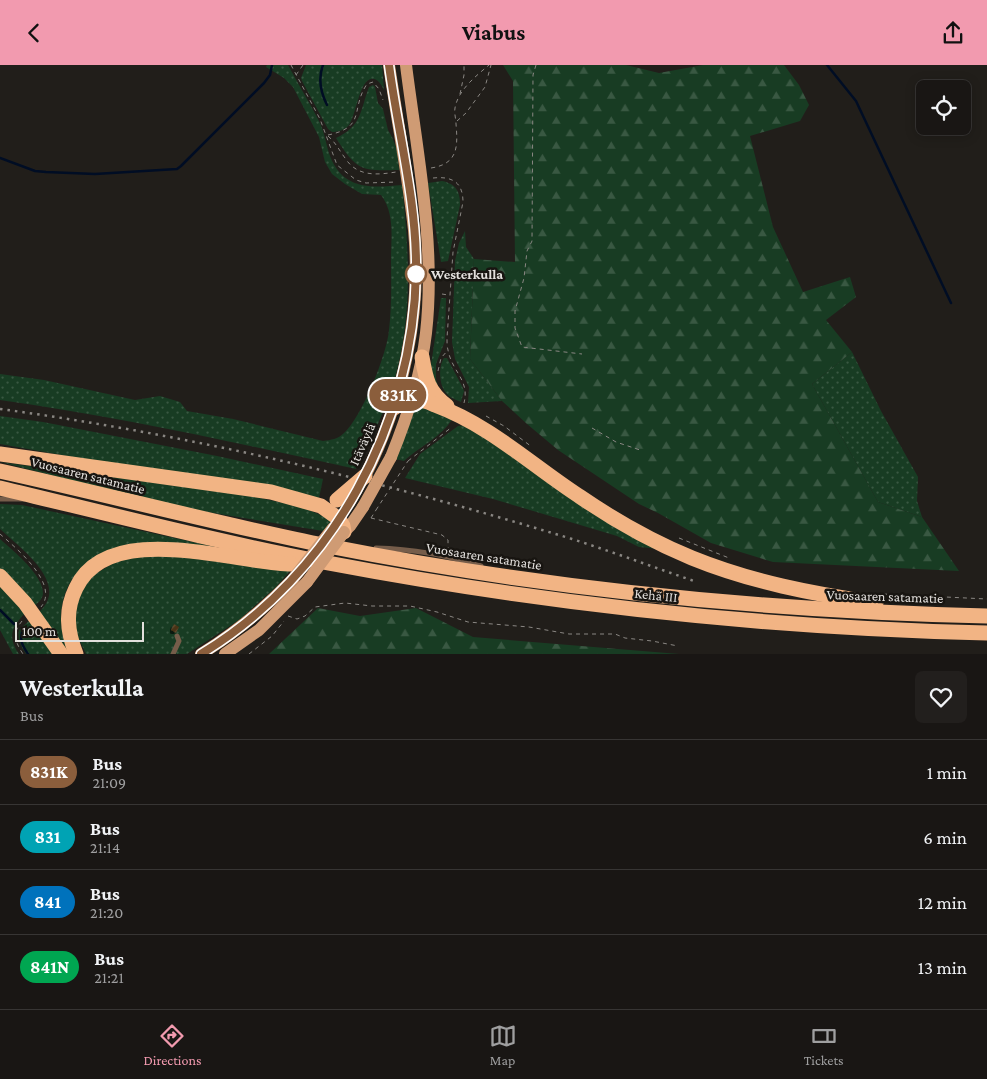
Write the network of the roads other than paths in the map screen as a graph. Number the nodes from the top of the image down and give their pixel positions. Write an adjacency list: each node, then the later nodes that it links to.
1 (389, 65): 5 (main road, Itäväylä)
2 (406, 65): 3 (main road)
3 (422, 357): 4 (main road); 6 (highway)
4 (412, 398): 5 (highway); 6 (highway); 15 (main road, bridge)
5 (394, 408): 9 (main road, Itäväylä)
6 (458, 414): 18 (highway)
7 (0, 454): 14 (highway)
8 (0, 471): 18 (highway, Vuosaaren satamatie)
9 (365, 476): 13 (highway, bridge)
10 (0, 488): 11 (highway)
11 (41, 498): 12 (lane); 16 (highway)
12 (0, 499)
13 (343, 501): 14 (highway); 15 (main road)
14 (321, 505): 15 (highway)
15 (339, 527): 25 (main road, bridge); 26 (main road, bridge)
16 (324, 563): 20 (highway, Kehä III); 23 (highway)
17 (0, 576): 22 (highway)
18 (971, 616): 19 (highway)
19 (987, 616)
20 (987, 633)
21 (177, 636): 24 (lane)
22 (60, 654)
23 (76, 654)
24 (173, 654)
25 (201, 654)
26 (225, 654)

